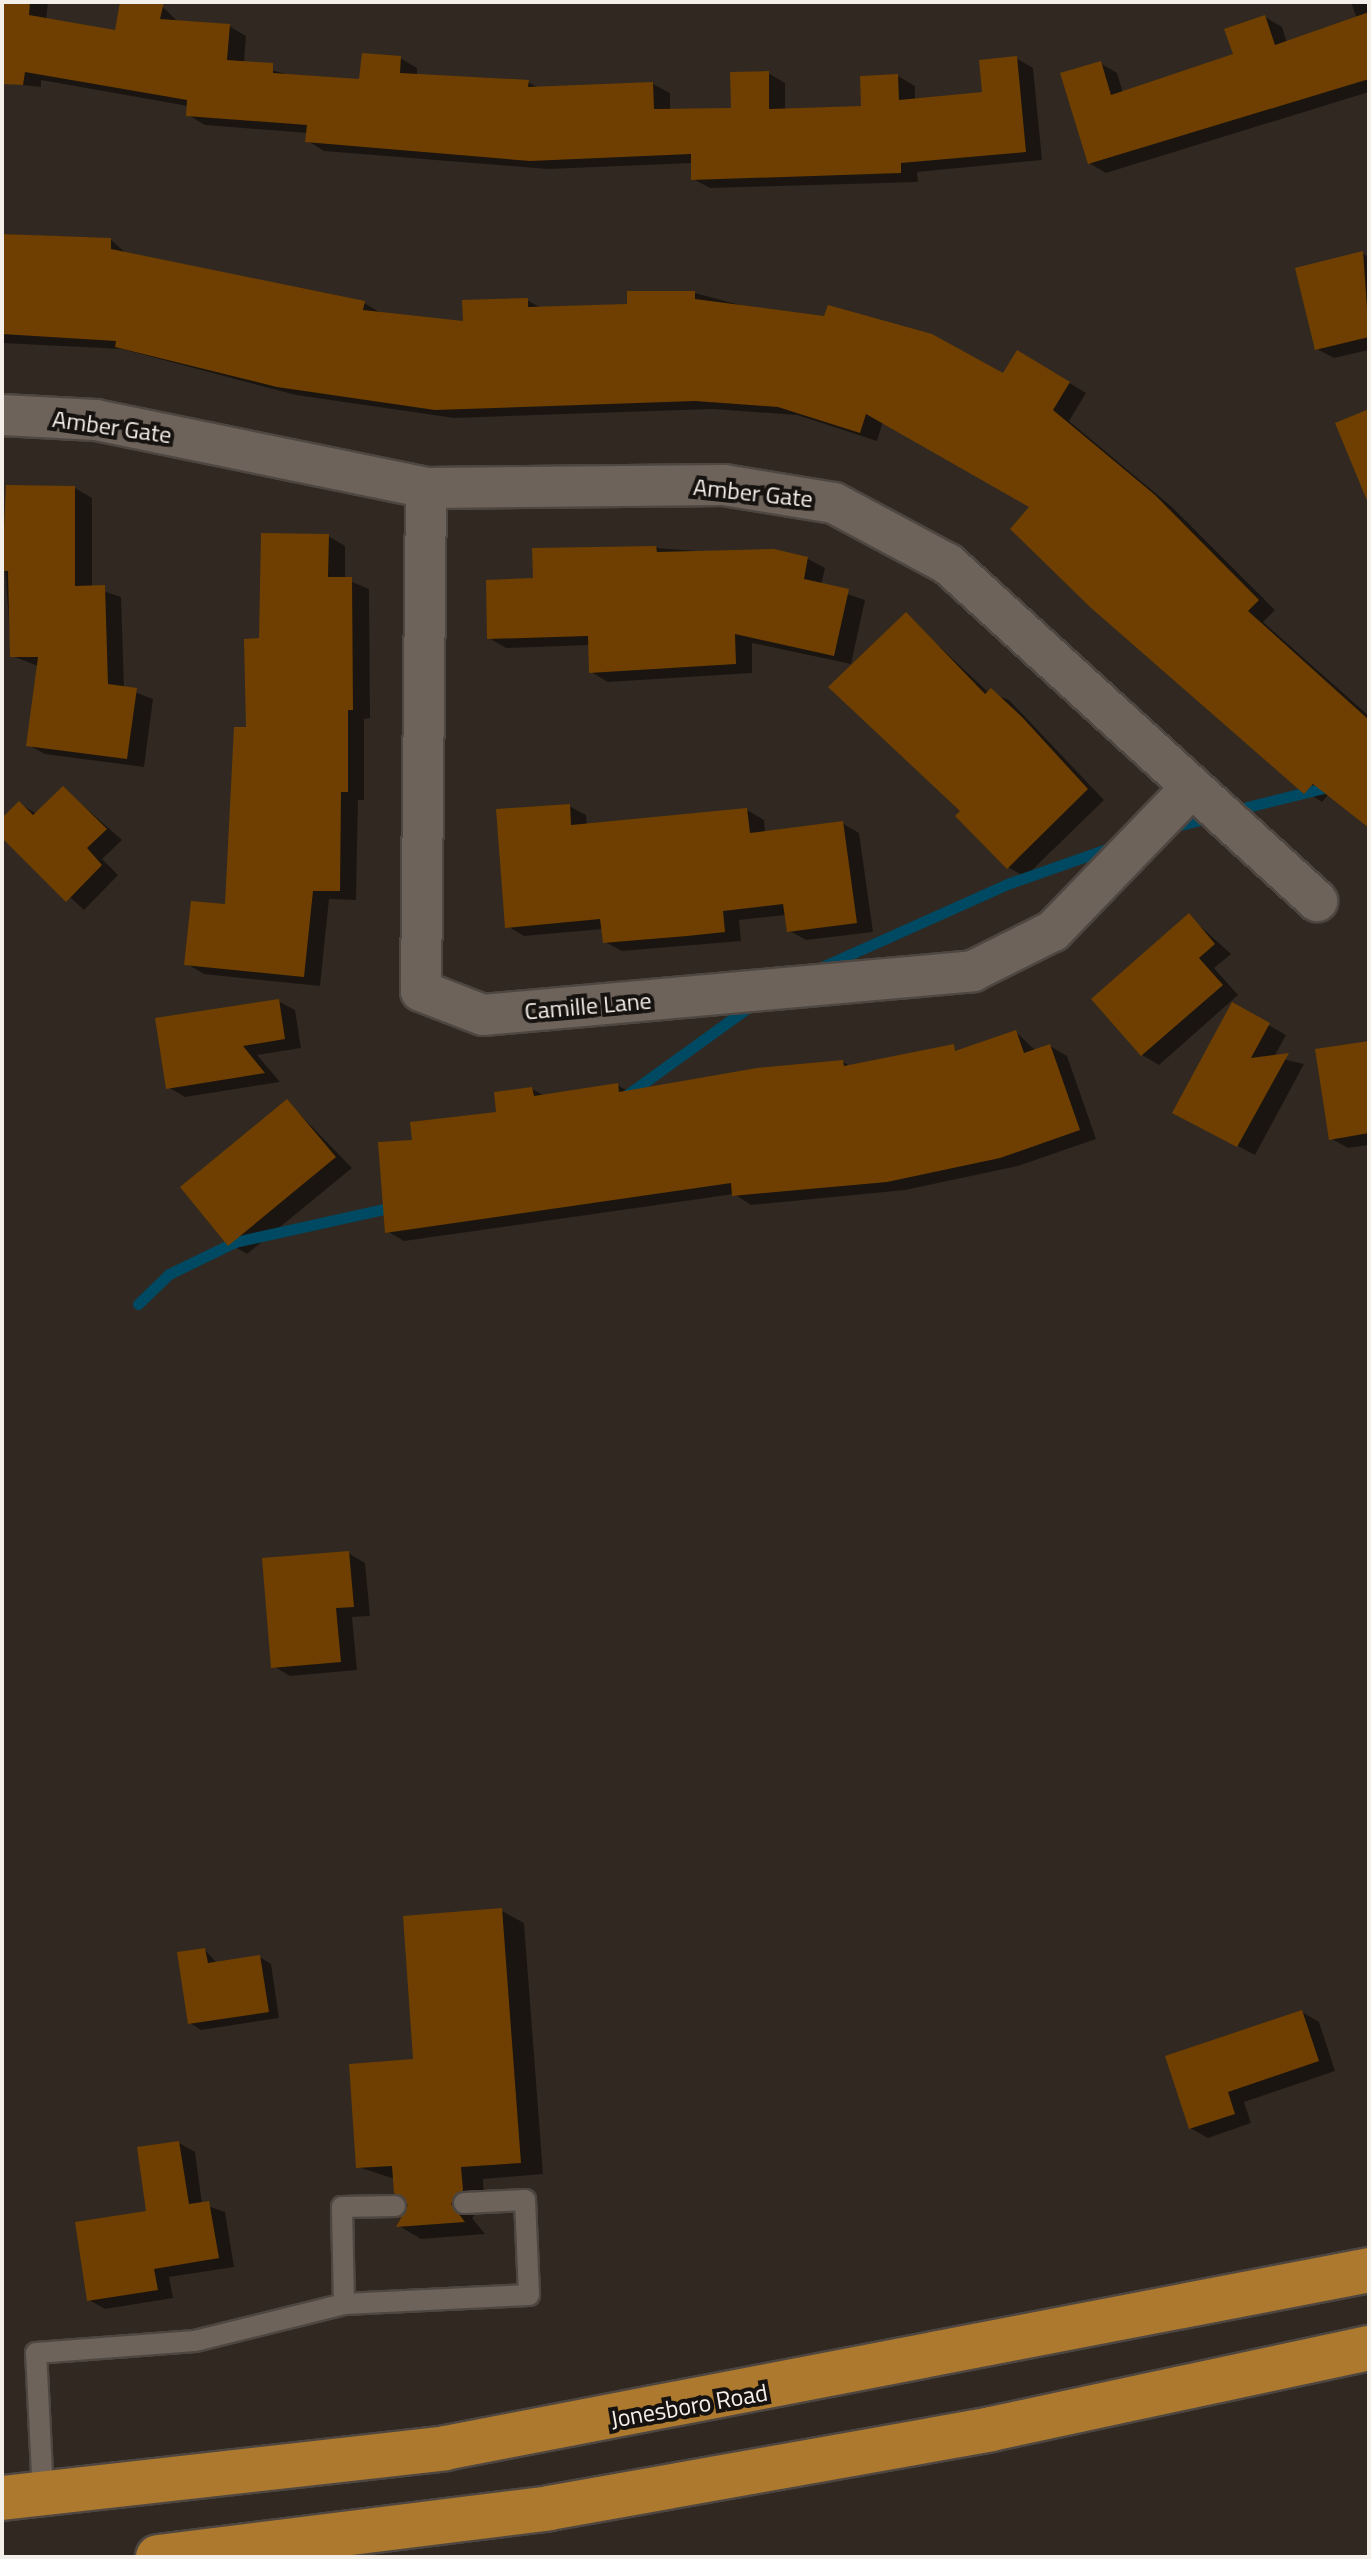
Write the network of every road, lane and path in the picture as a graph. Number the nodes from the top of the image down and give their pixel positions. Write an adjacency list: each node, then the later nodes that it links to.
1 (2, 415): 2 (street, Amber Gate)
2 (426, 488): 3 (street, Amber Gate); 3 (street, Camille Lane)
3 (1190, 789): 4 (street, Amber Gate)
4 (1317, 901)
5 (464, 2203): 8 (lane)
6 (395, 2206): 8 (lane)
7 (1369, 2270): 10 (main road, Jonesboro Road)
8 (344, 2304): 10 (lane)
9 (1369, 2348): 11 (main road)
10 (23, 2496)
11 (158, 2557)

